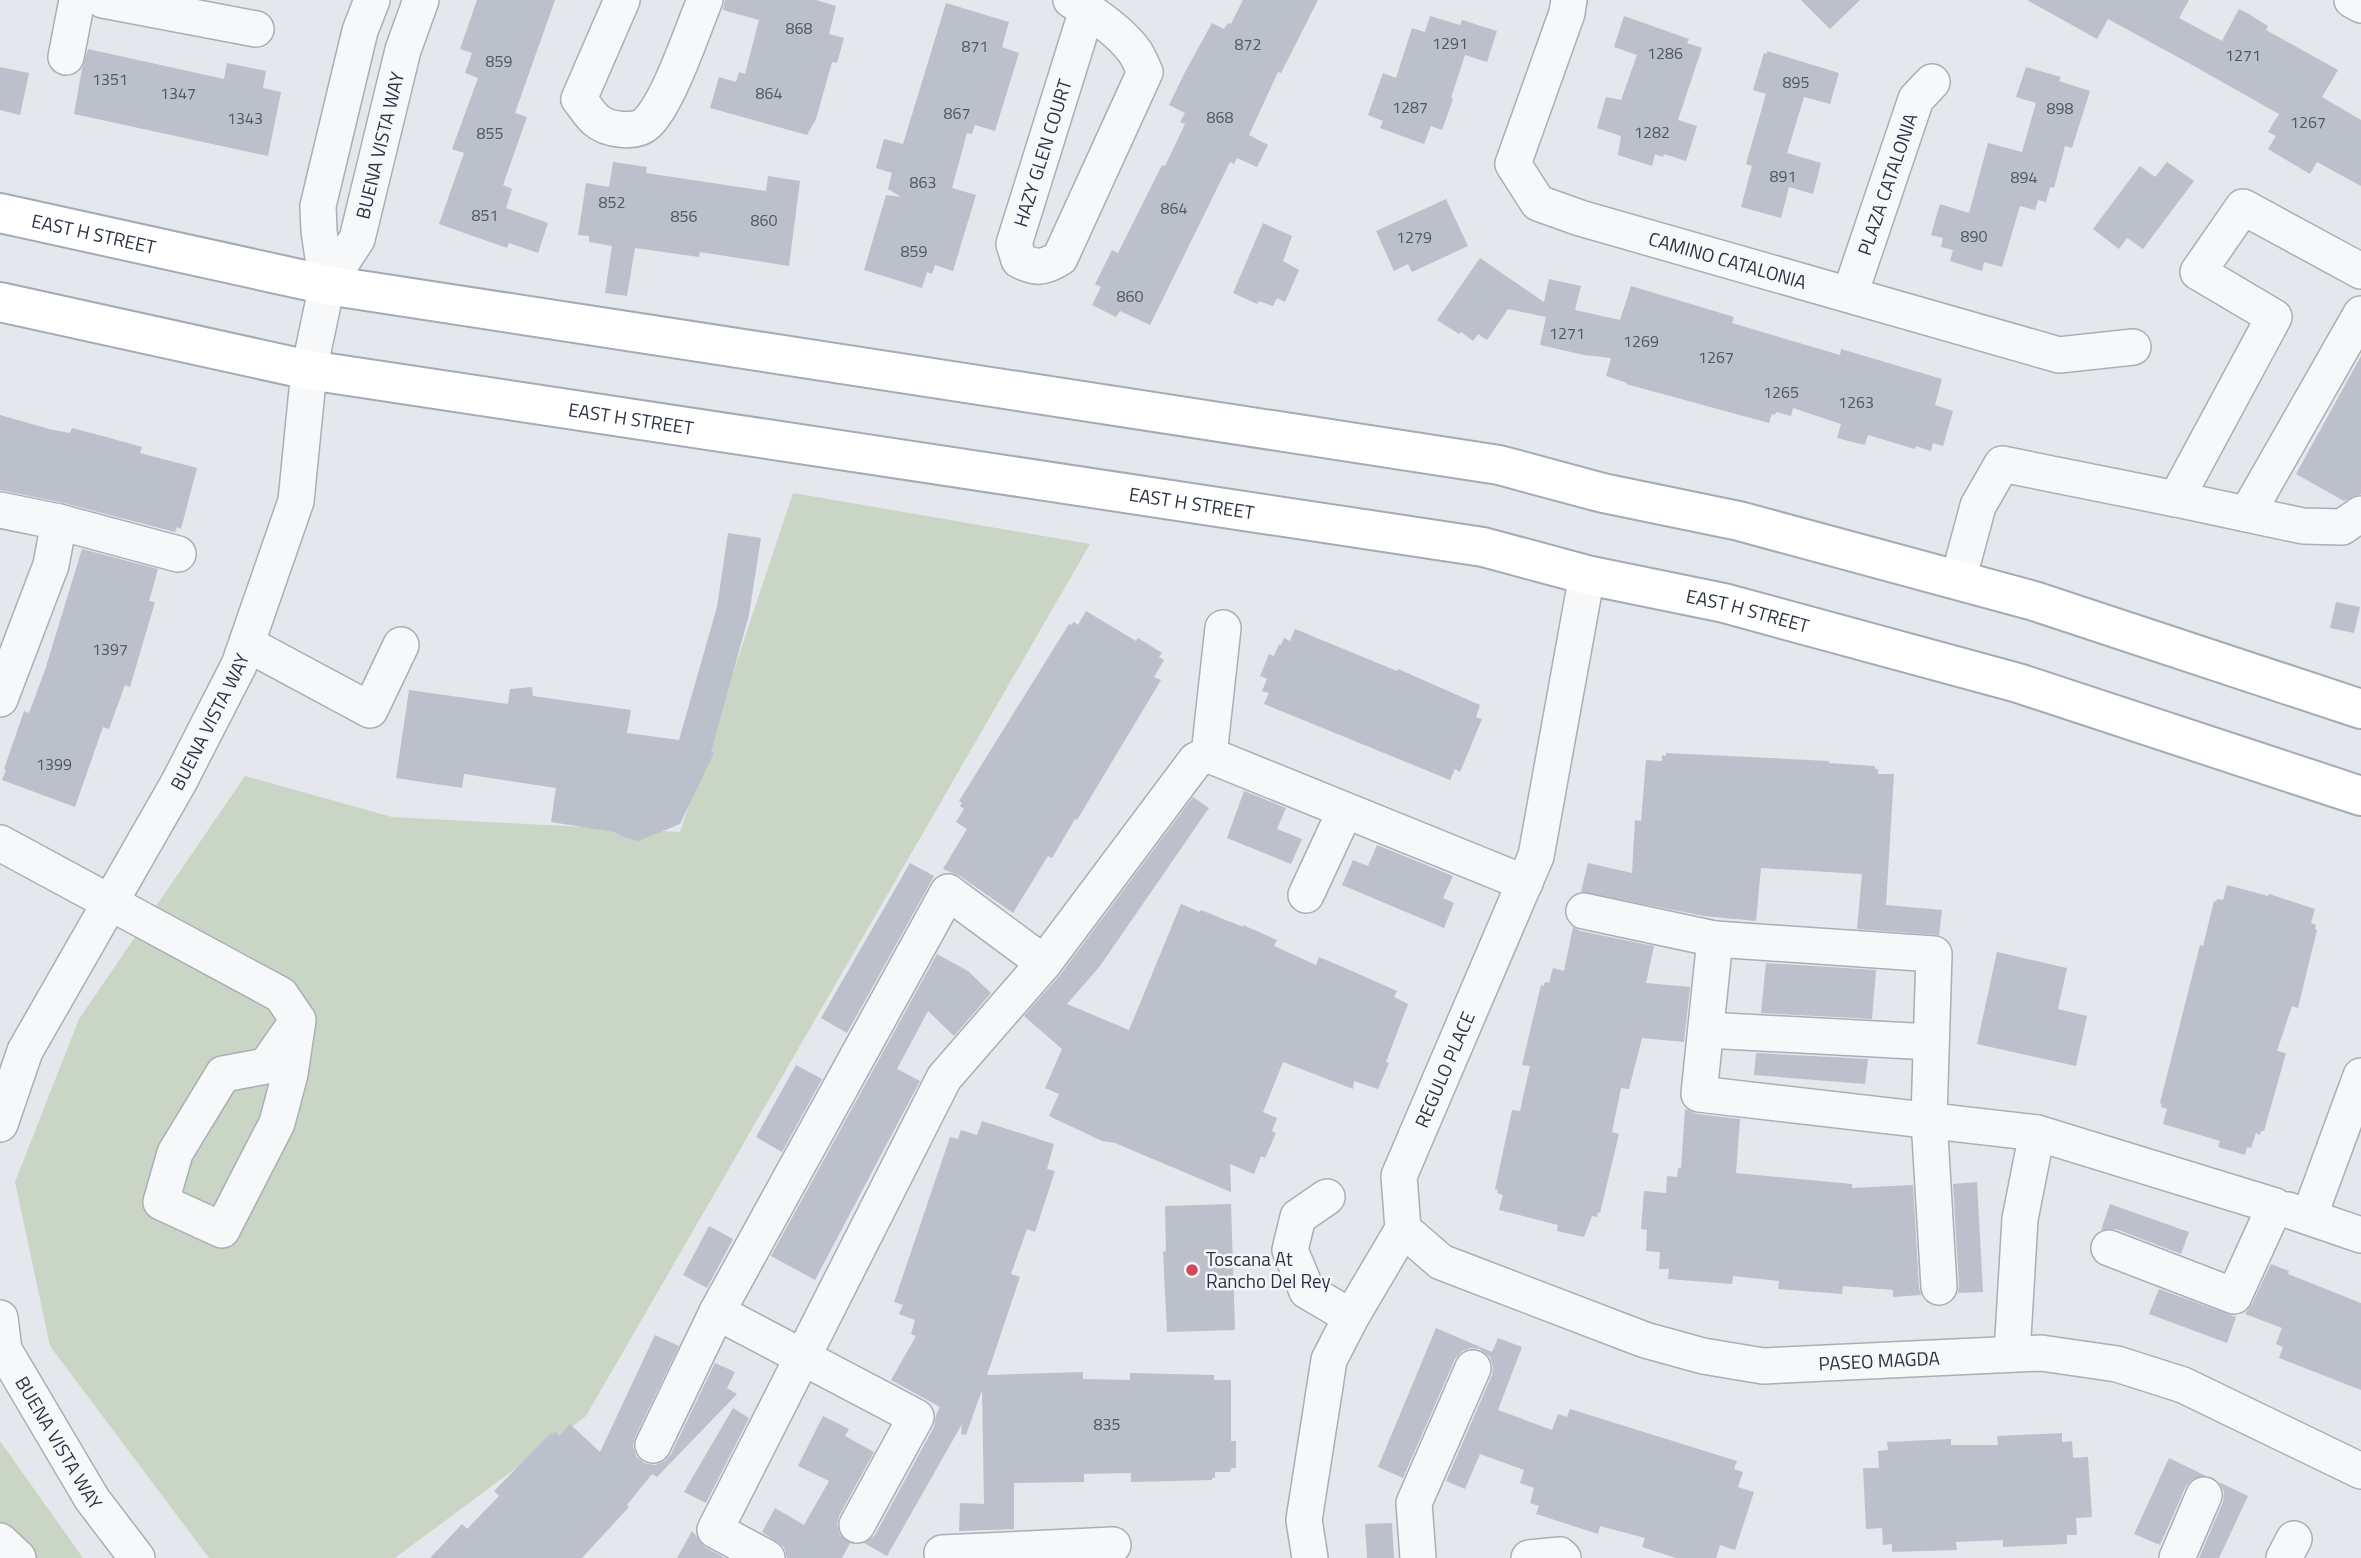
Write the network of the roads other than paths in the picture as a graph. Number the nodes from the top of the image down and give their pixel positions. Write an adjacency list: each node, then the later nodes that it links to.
1 (77, 0): 12 (street)
2 (103, 0): 11 (street)
3 (372, 0): 16 (street, BUENA VISTA WAY)
4 (421, 0): 16 (street, BUENA VISTA WAY)
5 (622, 0): 6 (street)
6 (705, 0)
7 (1569, 0): 17 (street, CAMINO CATALONIA)
8 (2352, 0): 10 (street)
9 (1079, 5): 9 (street, HAZY GLEN COURT)
10 (2361, 5)
11 (256, 29)
12 (66, 57)
13 (1932, 82): 17 (street, PLAZA CATALONIA)
14 (0, 213): 16 (main road, EAST H STREET)
15 (2361, 271): 22 (street)
16 (327, 285): 21 (street, BUENA VISTA WAY); 29 (main road, EAST H STREET)
17 (1850, 294): 20 (street, CAMINO CATALONIA)
18 (0, 302): 21 (main road, EAST H STREET)
19 (2361, 314): 24 (street)
20 (2133, 347)
21 (309, 370): 28 (main road, EAST H STREET); 31 (street, BUENA VISTA WAY)
22 (2176, 499): 24 (street); 29 (street)
23 (0, 510): 26 (street)
24 (2247, 514): 25 (street)
25 (2361, 514)
26 (59, 522): 27 (street); 33 (street)
27 (178, 554)
28 (1587, 575): 36 (main road, EAST H STREET); 39 (street, REGULO PLACE)
29 (1958, 580): 34 (main road, EAST H STREET)
30 (1223, 628): 35 (street)
31 (247, 644): 32 (street); 41 (street, BUENA VISTA WAY)
32 (401, 645)
33 (0, 699)
34 (2361, 709)
35 (1209, 755): 37 (street); 44 (street)
36 (2361, 796)
37 (1345, 811): 39 (street); 40 (street)
38 (0, 843): 41 (street)
39 (1525, 883): 55 (street, REGULO PLACE)
40 (1306, 895)
41 (110, 901): 45 (street); 50 (street, BUENA VISTA WAY)
42 (1584, 911): 43 (street)
43 (1715, 939): 46 (street); 47 (street)
44 (1044, 963): 59 (street); 63 (street)
45 (298, 1020): 45 (street)
46 (1706, 1030): 47 (street); 49 (street)
47 (1931, 1042): 49 (street)
48 (2361, 1076): 54 (street)
49 (1929, 1119): 51 (street); 58 (street)
50 (0, 1124)
51 (2037, 1133): 53 (street); 62 (street)
52 (1327, 1197): 60 (street)
53 (2275, 1206): 54 (street); 57 (street)
54 (2309, 1217): 56 (street)
55 (1403, 1229): 60 (street); 62 (street, PASEO MAGDA)
56 (2361, 1235)
57 (2109, 1248)
58 (1939, 1287)
59 (717, 1312): 63 (street); 65 (street)
60 (1351, 1317): 75 (street)
61 (0, 1318): 73 (street, BUENA VISTA WAY)
62 (2012, 1354): 66 (street, PASEO MAGDA)
63 (802, 1356): 68 (street); 74 (street)
64 (1473, 1368): 76 (street)
65 (653, 1445)
66 (2361, 1471)
67 (2204, 1495): 79 (street)
68 (857, 1525)
69 (0, 1541): 72 (street)
70 (1113, 1545): 71 (street)
71 (942, 1553)
72 (18, 1558)
73 (137, 1558)
74 (767, 1558)
75 (1310, 1558)
76 (1418, 1558)
77 (1529, 1558): 78 (street)
78 (1563, 1558)
79 (2177, 1558)

